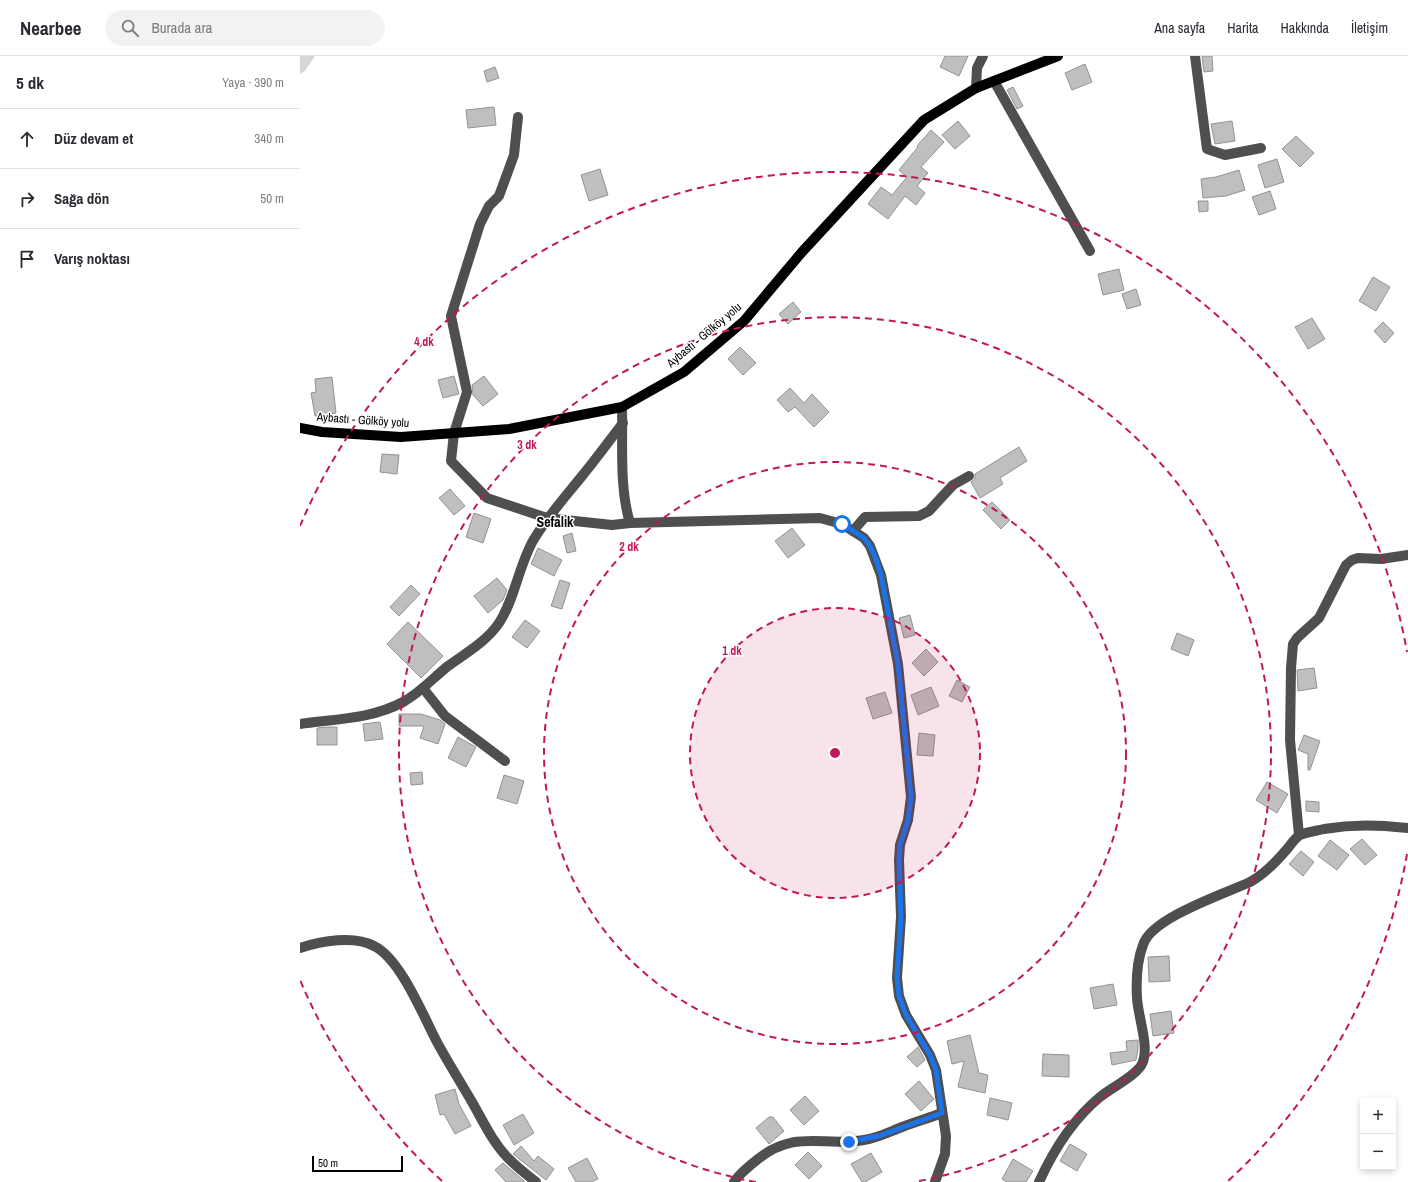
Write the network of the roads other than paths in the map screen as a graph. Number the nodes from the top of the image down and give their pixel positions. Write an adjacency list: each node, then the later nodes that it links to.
1 (983, 56): 5 (street)
2 (1058, 56): 4 (main road, Aybastı - Gölköy yolu)
3 (1195, 56): 7 (street)
4 (994, 81): 5 (main road, Aybastı - Gölköy yolu); 8 (street)
5 (976, 88): 9 (main road, Aybastı - Gölköy yolu)
6 (518, 116): 12 (street)
7 (1261, 148)
8 (1090, 251)
9 (622, 407): 10 (street); 12 (main road, Aybastı - Gölköy yolu)
10 (623, 423): 14 (street); 15 (street)
11 (300, 428): 12 (main road, Aybastı - Gölköy yolu)
12 (454, 433): 14 (street)
13 (969, 476): 16 (street)
14 (547, 518): 15 (street); 18 (street)
15 (630, 523): 16 (street)
16 (853, 531): 24 (street)
17 (1408, 555): 22 (street)
18 (423, 688): 19 (street); 20 (street)
19 (300, 724)
20 (505, 762)
21 (1408, 828): 22 (street)
22 (1299, 835): 28 (street)
23 (300, 948): 25 (street)
24 (942, 1113): 26 (street); 27 (street)
25 (536, 1182)
26 (734, 1182)
27 (935, 1182)
28 (1039, 1182)

